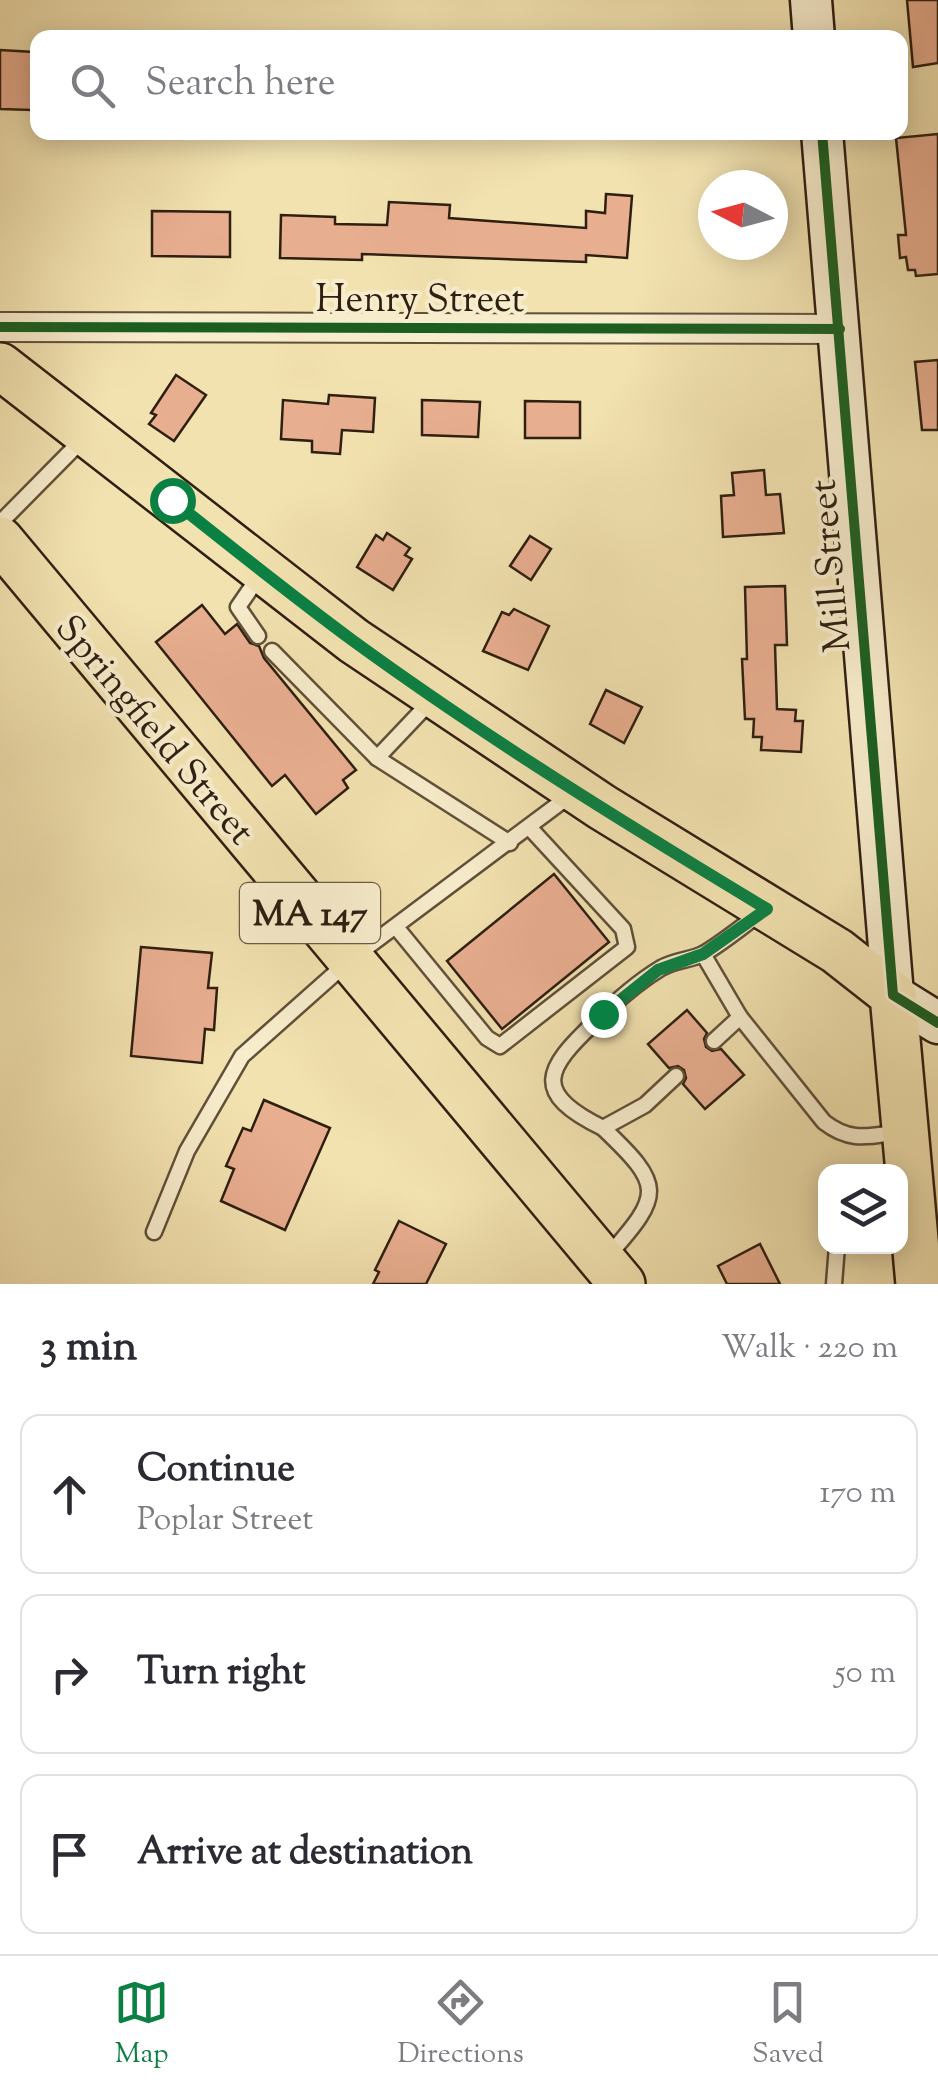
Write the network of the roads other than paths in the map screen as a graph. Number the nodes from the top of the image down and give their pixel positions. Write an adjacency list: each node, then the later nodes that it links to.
1 (811, 0): 2 (street)
2 (813, 30)
3 (823, 140): 5 (street, Mill Street)
4 (0, 327): 5 (street, Henry Street)
5 (840, 330): 22 (street, Mill Street)
6 (0, 366): 7 (main road)
7 (88, 435): 8 (lane); 10 (main road)
8 (0, 522)
9 (0, 540): 21 (main road, Springfield Street / MA 147)
10 (262, 571): 11 (lane); 13 (main road)
11 (258, 636)
12 (272, 651): 14 (lane)
13 (434, 697): 14 (lane); 15 (main road)
14 (377, 758): 17 (lane)
15 (576, 790): 16 (lane); 18 (main road)
16 (530, 828): 17 (lane); 19 (lane)
17 (510, 843): 19 (lane)
18 (767, 909): 20 (lane); 22 (main road)
19 (396, 927): 21 (lane)
20 (703, 954): 23 (lane); 27 (lane)
21 (350, 960): 31 (lane); 33 (main road, Springfield Street / MA 147)
22 (893, 995): 24 (street); 28 (main road, Mill Street)
23 (740, 1017): 25 (lane); 28 (lane)
24 (938, 1023)
25 (714, 1041)
26 (676, 1076): 27 (lane)
27 (602, 1128): 33 (lane)
28 (906, 1131): 29 (main road, Mill Street)
29 (906, 1164)
30 (908, 1220): 35 (main road, Mill Street)
31 (154, 1232)
32 (836, 1254): 34 (lane)
33 (613, 1273)
34 (834, 1284)
35 (919, 1284)

